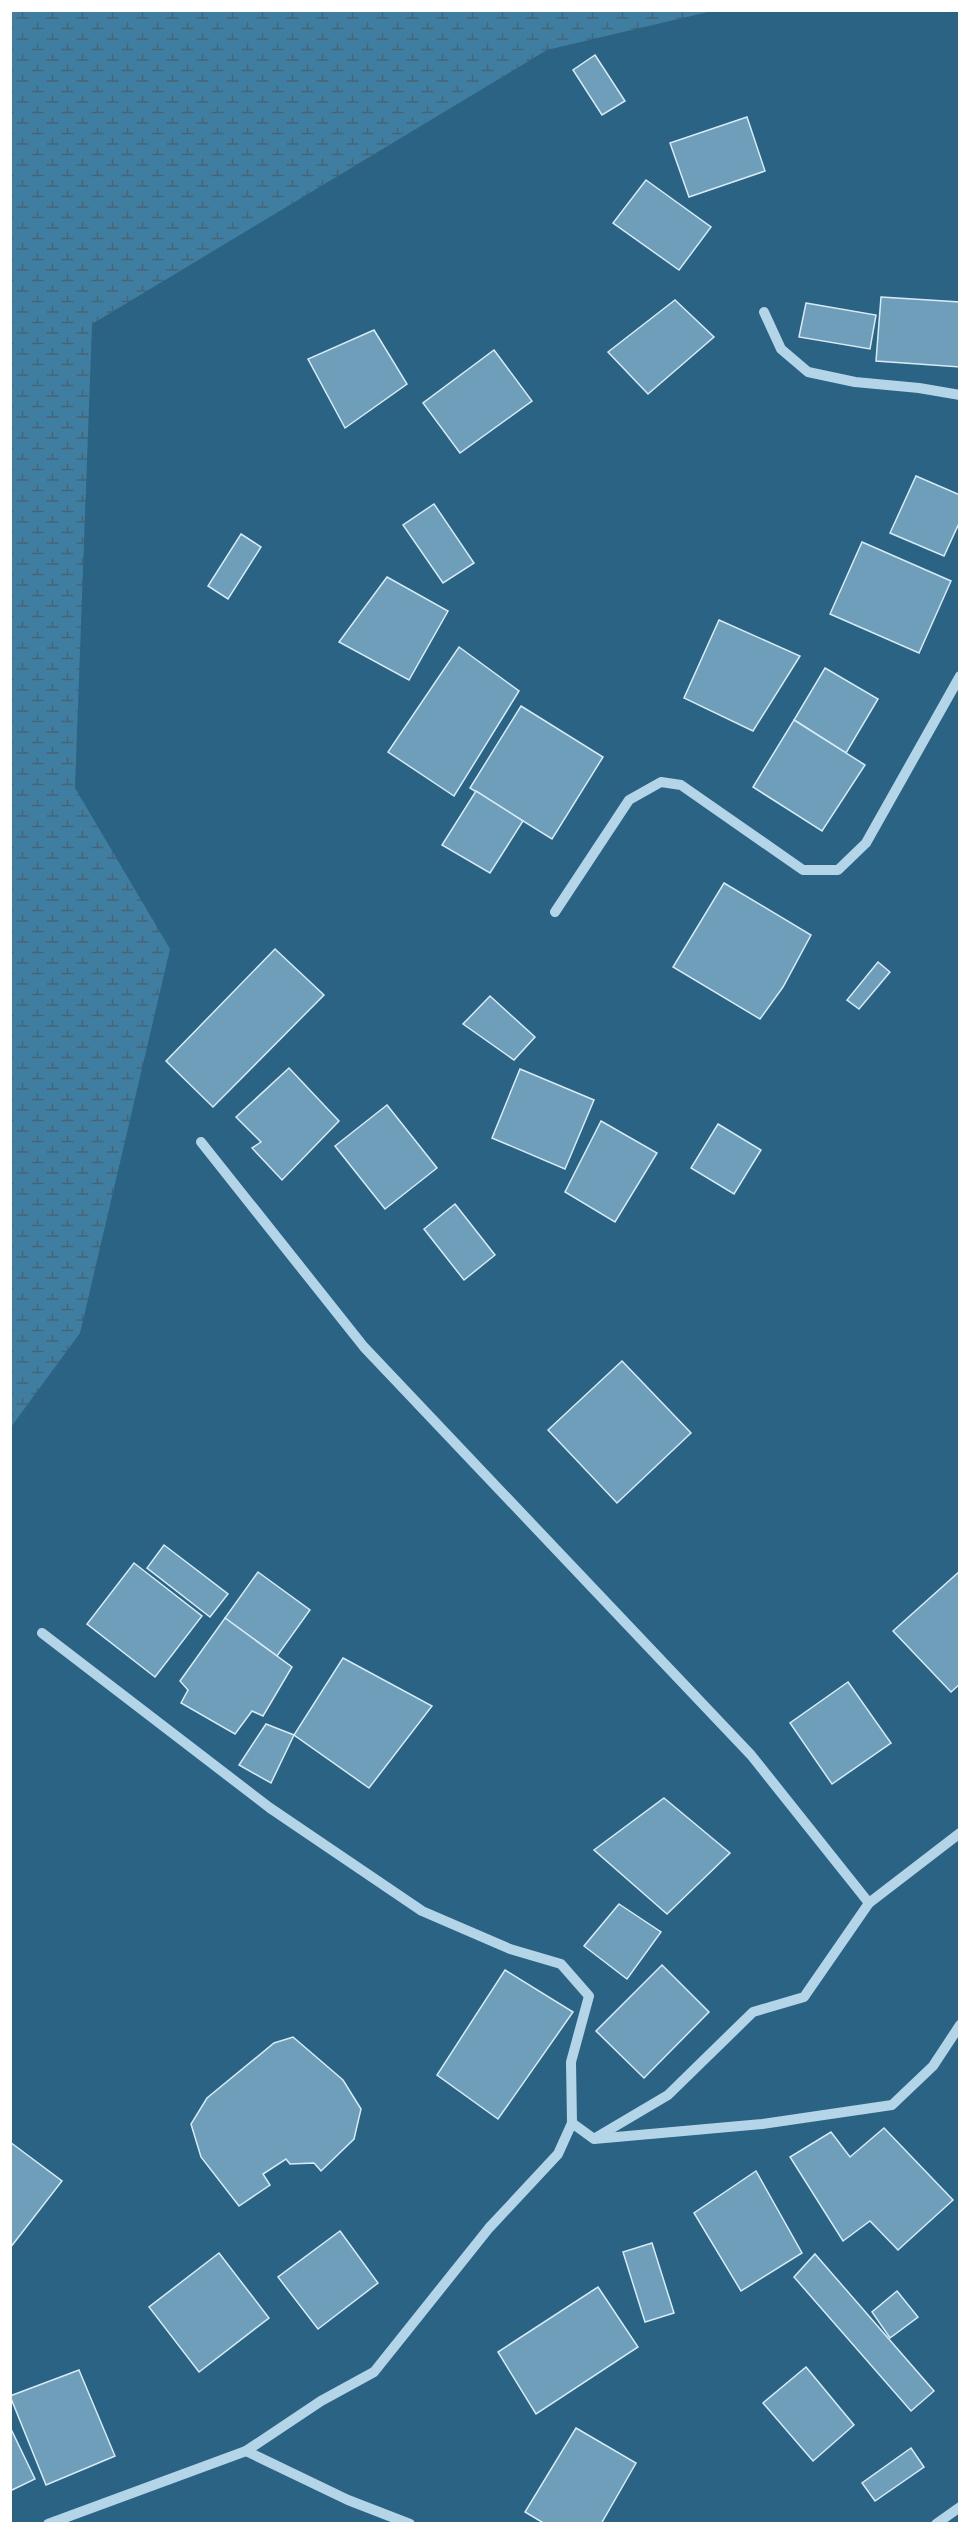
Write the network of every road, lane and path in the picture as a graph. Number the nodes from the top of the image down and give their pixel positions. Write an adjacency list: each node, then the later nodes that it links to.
1 (764, 312): 2 (street)
2 (960, 395)
3 (960, 676): 4 (street)
4 (555, 912)
5 (201, 1142): 8 (street)
6 (42, 1633): 10 (street)
7 (960, 1833): 8 (street)
8 (869, 1903): 11 (street)
9 (960, 2025): 11 (street)
10 (572, 2123): 11 (street); 12 (street)
11 (594, 2139)
12 (246, 2451): 14 (street); 15 (street)
13 (960, 2507): 16 (street)
14 (48, 2523)
15 (410, 2523)
16 (936, 2523)

